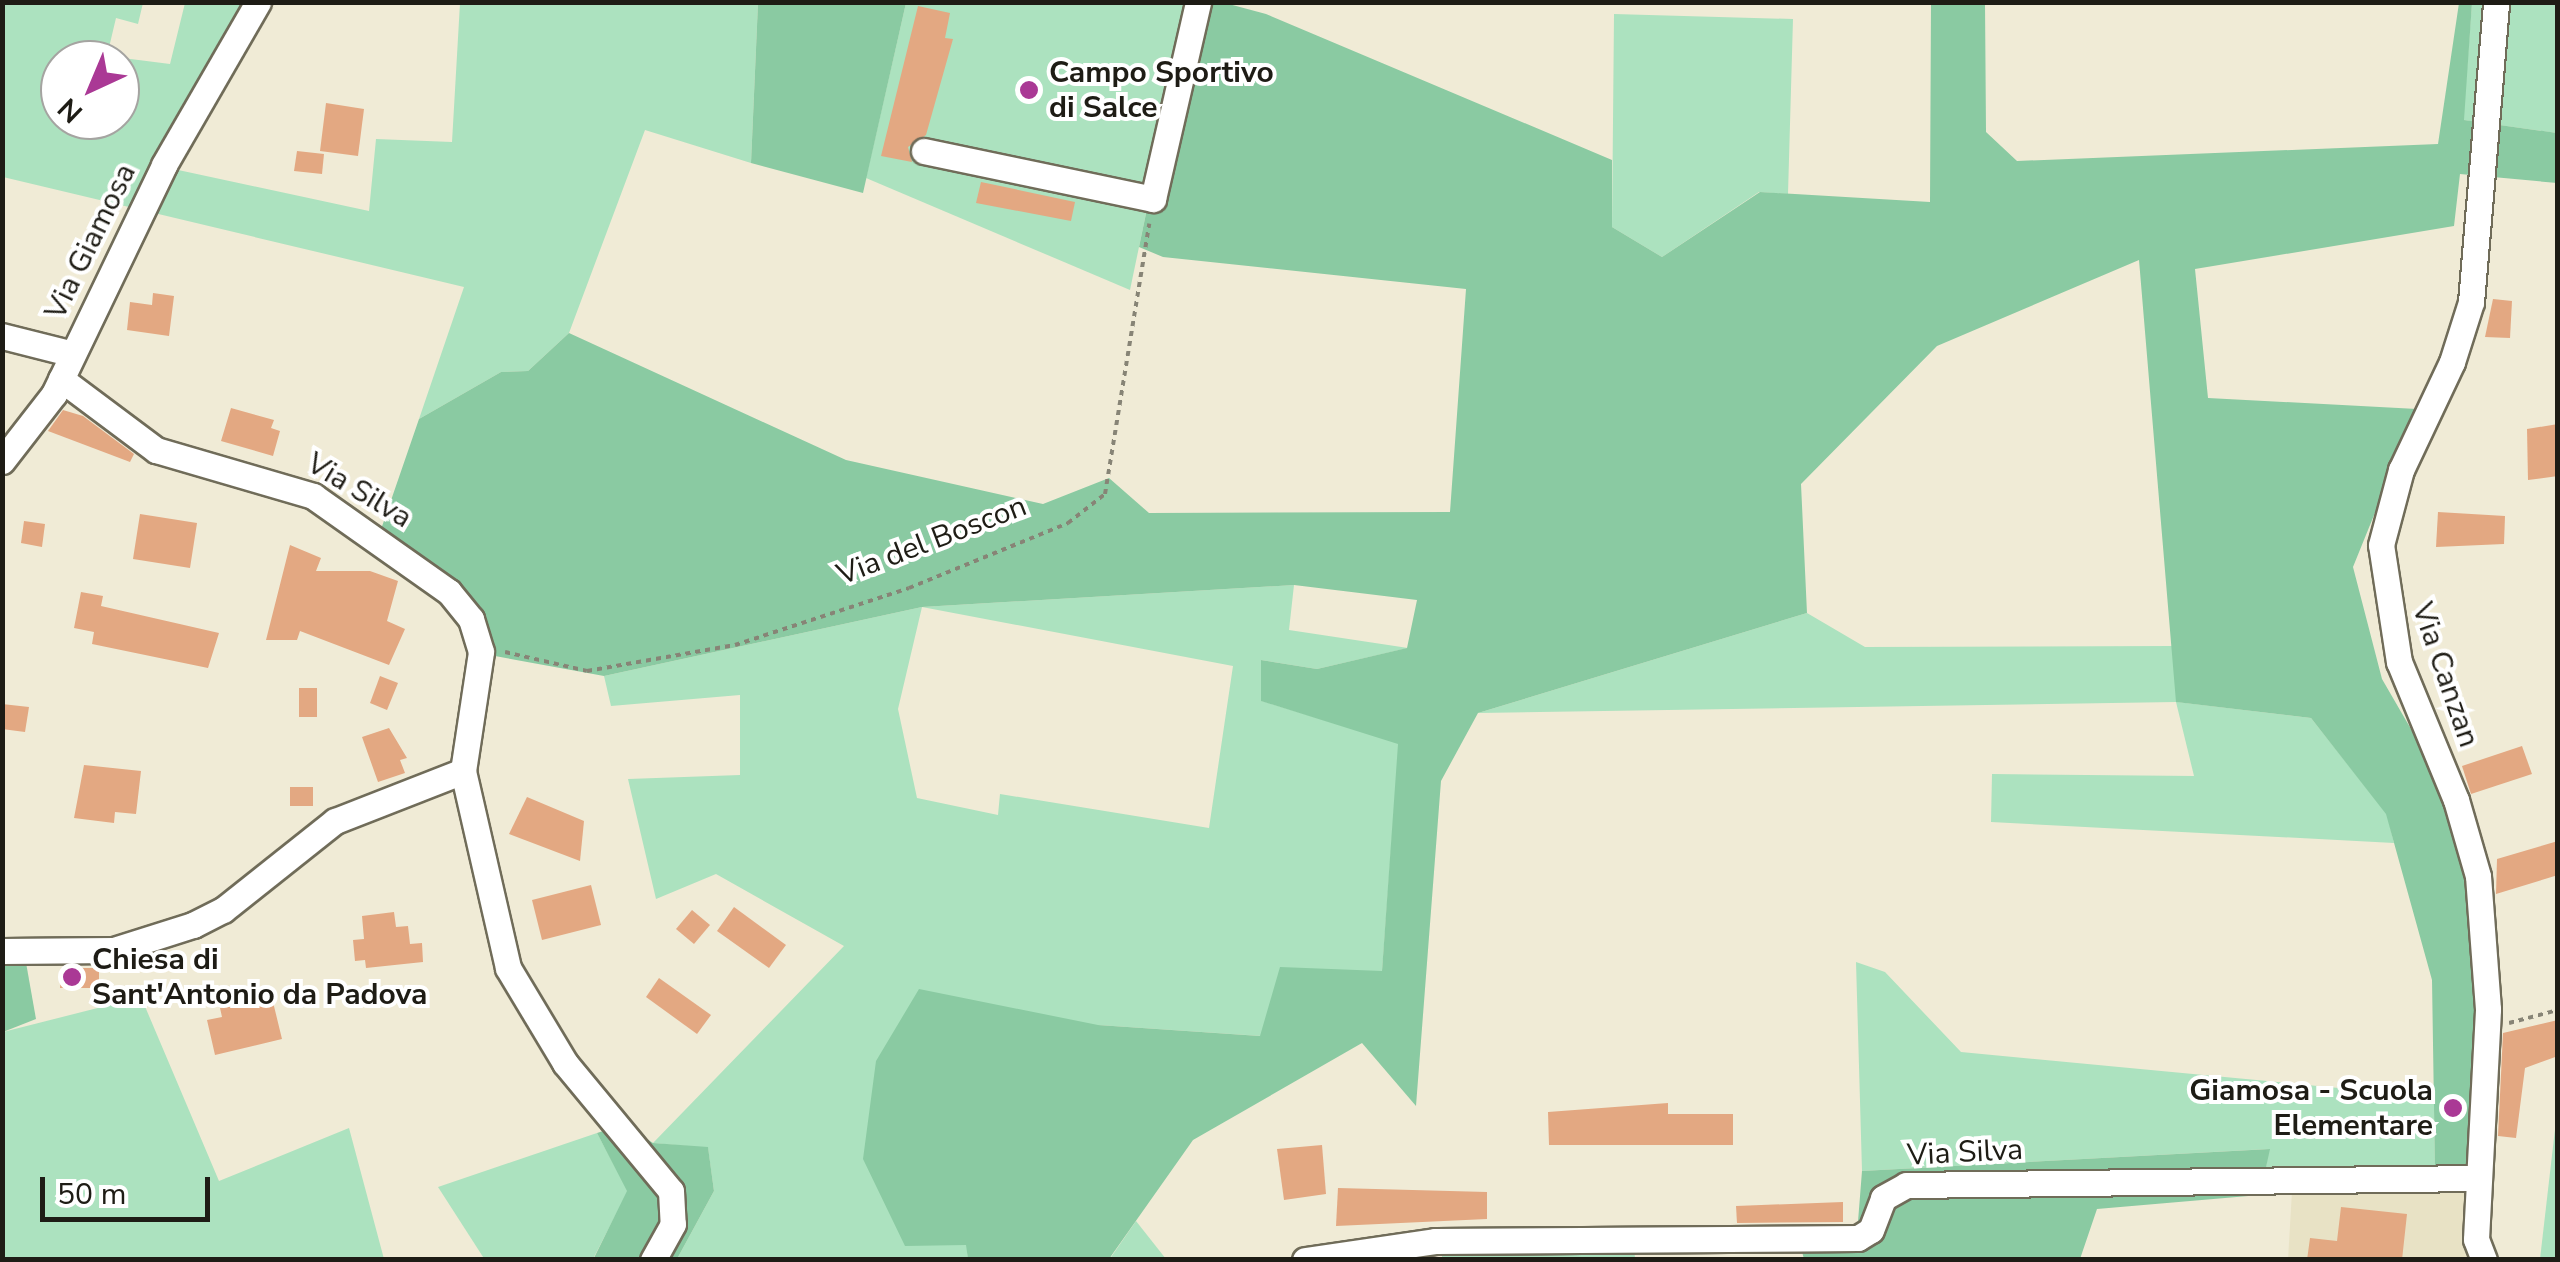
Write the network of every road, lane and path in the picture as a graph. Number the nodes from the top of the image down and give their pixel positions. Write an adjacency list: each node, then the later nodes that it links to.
1 (258, 2): 7 (street, Via Giamosa)
2 (1198, 2): 5 (street)
3 (2496, 2): 14 (street, Via Canzan)
4 (924, 150): 5 (street)
5 (1153, 200): 10 (path, Via del Boscon)
6 (2, 336): 7 (street, Via Giamosa)
7 (73, 354): 8 (street, Via Giamosa)
8 (61, 379): 9 (street, Via Giamosa); 10 (street, Via Silva)
9 (2, 461)
10 (481, 652): 11 (street)
11 (463, 771): 12 (street); 16 (street)
12 (2, 951)
13 (2558, 1010): 14 (path)
14 (2486, 1028): 15 (street, Via Canzan)
15 (2477, 1178): 17 (street, Via Silva); 18 (street, Via Canzan)
16 (653, 1260)
17 (1305, 1260)
18 (2484, 1260)

